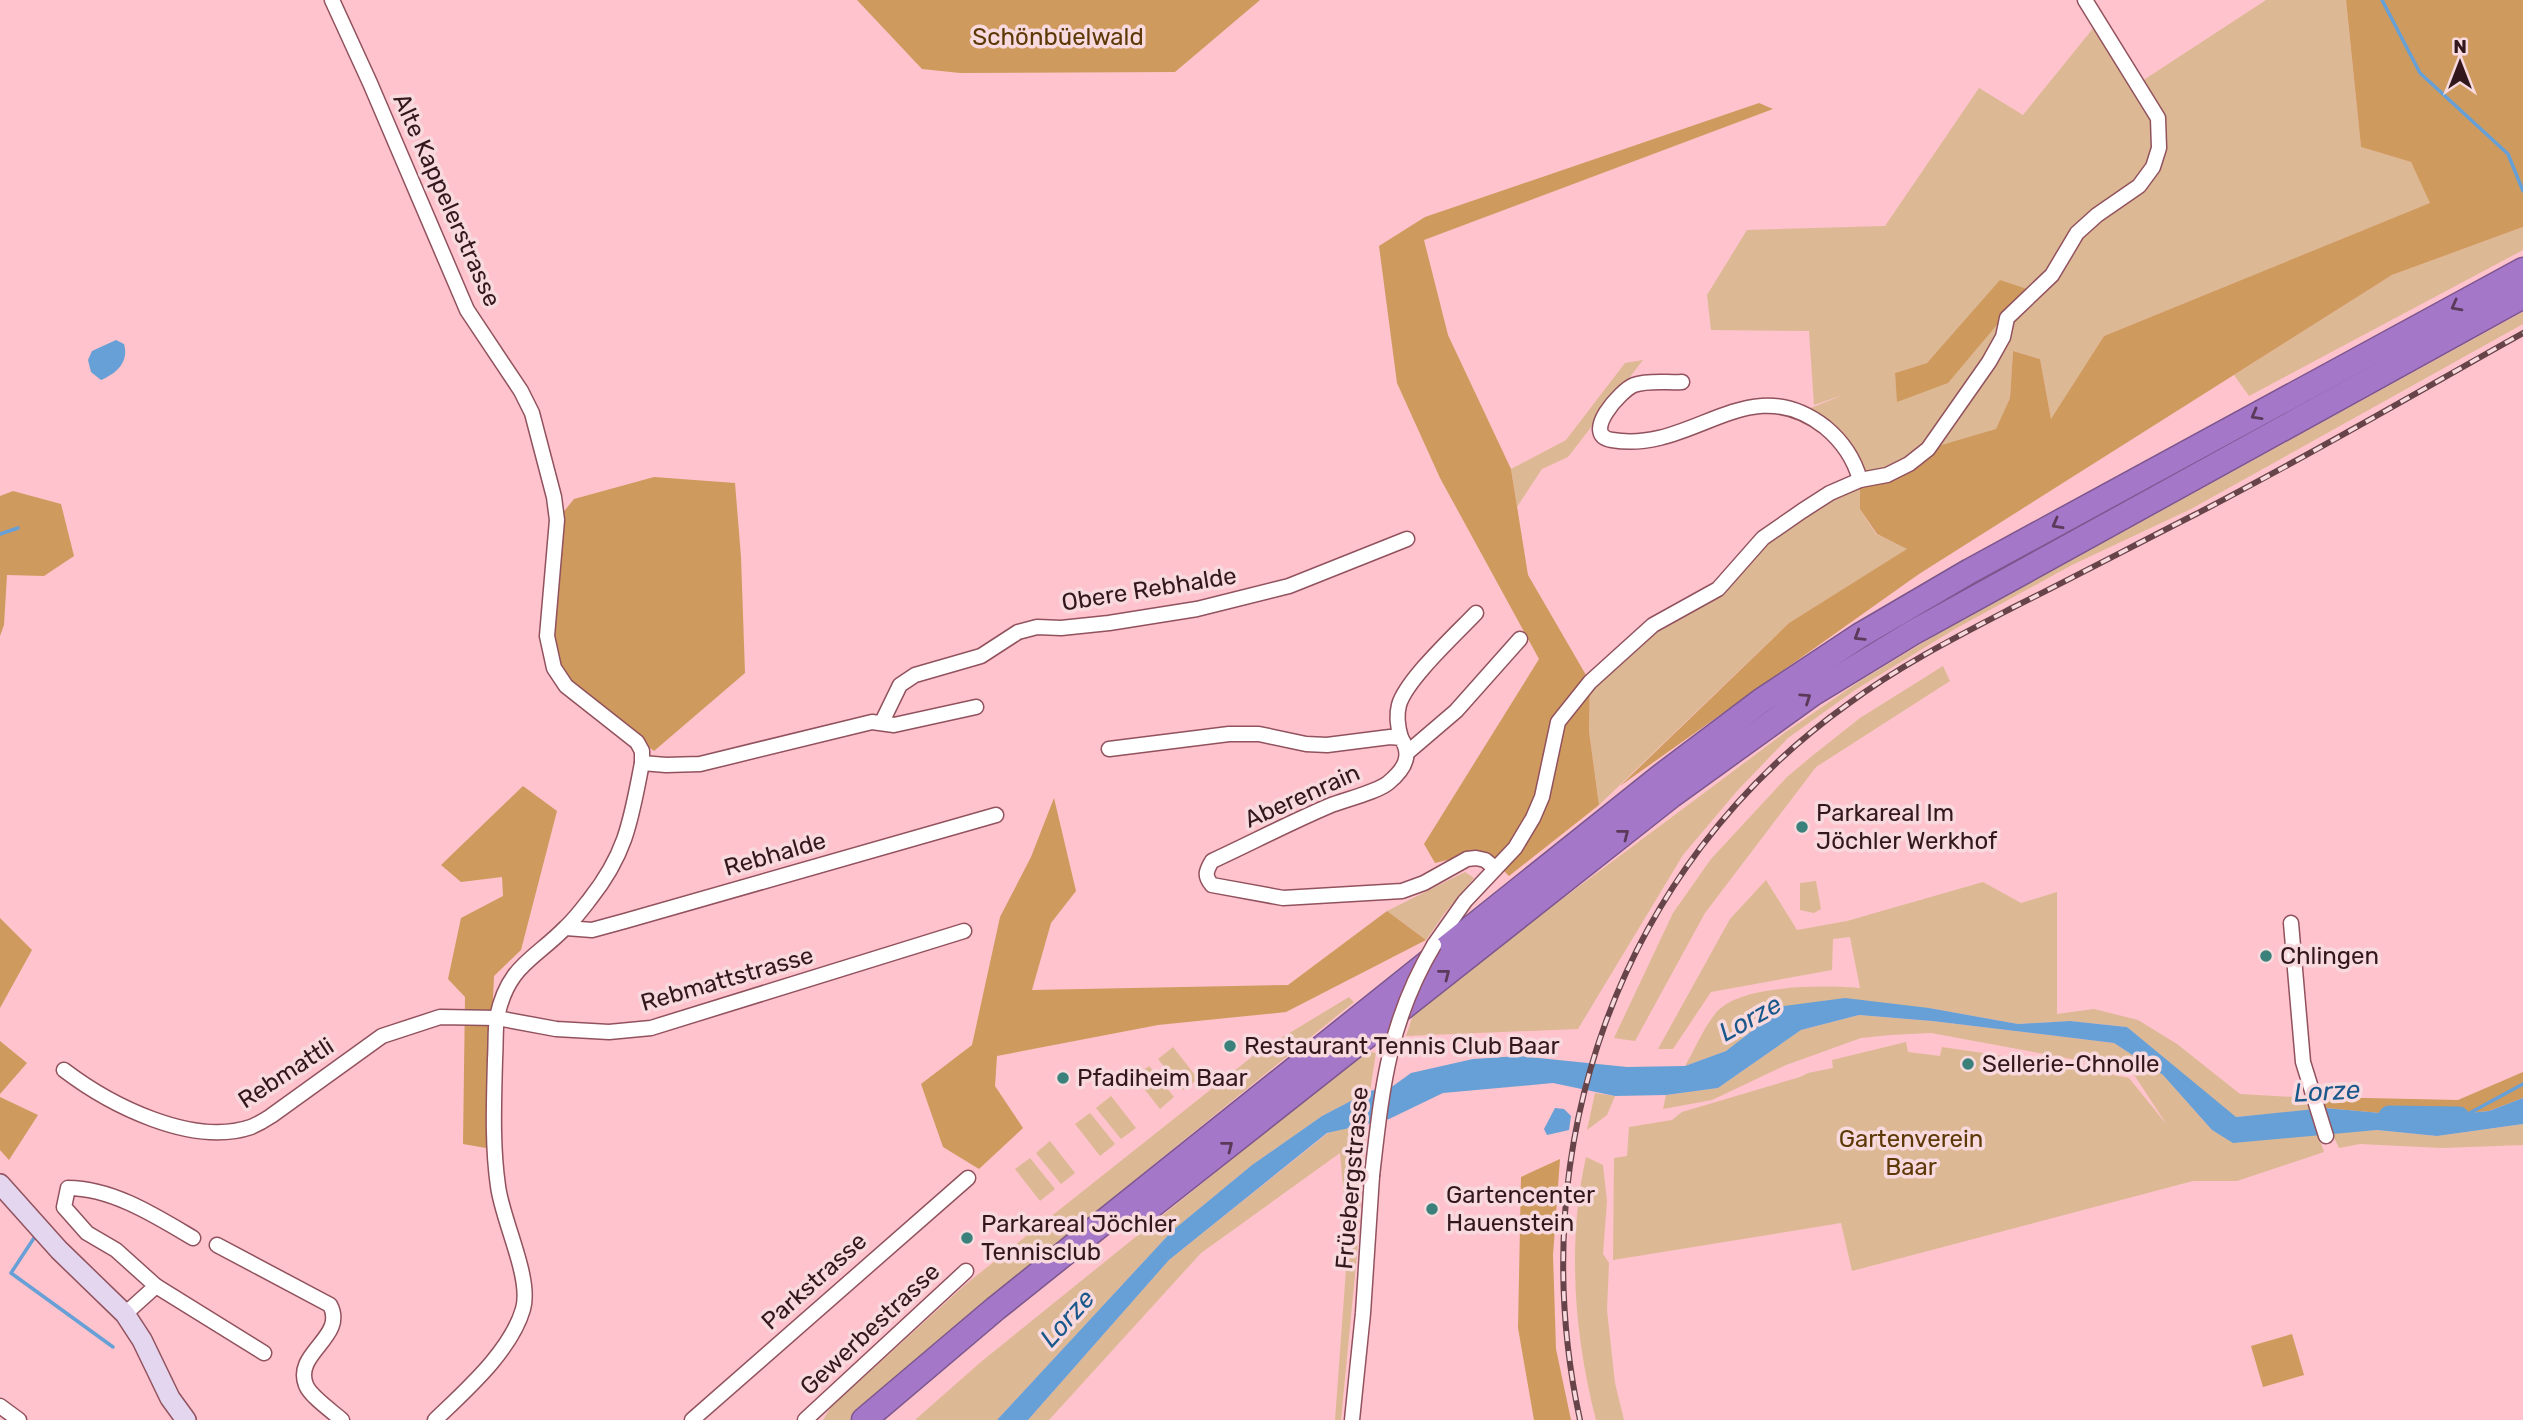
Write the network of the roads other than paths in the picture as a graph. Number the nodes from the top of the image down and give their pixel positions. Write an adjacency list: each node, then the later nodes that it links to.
1 (332, 0): 14 (street, Alte Kappelerstrasse)
2 (2085, 0): 5 (street, Früebergstrasse)
3 (2521, 280): 38 (highway, one-way to 38); 39 (highway, one-way to 3)
4 (1682, 383): 5 (street)
5 (1860, 480): 16 (street, Früebergstrasse)
6 (1408, 539): 10 (street, Obere Rebhalde)
7 (1476, 613): 11 (street)
8 (1520, 639): 13 (street)
9 (976, 707): 10 (street)
10 (882, 722): 14 (street)
11 (1401, 738): 12 (street, Aberenrain); 13 (street)
12 (1109, 749)
13 (1408, 752): 16 (street, Aberenrain)
14 (642, 763): 18 (street)
15 (996, 815): 18 (street, Rebhalde)
16 (1495, 868): 40 (street, Früebergstrasse, bridge)
17 (2291, 923): 22 (street)
18 (566, 928): 20 (street)
19 (964, 931): 20 (street, Rebmattstrasse)
20 (497, 1018): 21 (street, Rebmattli); 35 (street)
21 (64, 1070)
22 (2326, 1136)
23 (968, 1178): 36 (street, Parkstrasse)
24 (0, 1184): 29 (street)
25 (193, 1238): 28 (street)
26 (218, 1245): 34 (street)
27 (966, 1271): 37 (street, Gewerbestrasse)
28 (156, 1286): 29 (street); 30 (street)
29 (125, 1314): 33 (street)
30 (264, 1353)
31 (0, 1406): 32 (street)
32 (19, 1420)
33 (186, 1420)
34 (342, 1420)
35 (435, 1420)
36 (692, 1420)
37 (805, 1420)
38 (864, 1420)
39 (890, 1420)
40 (1352, 1420)

